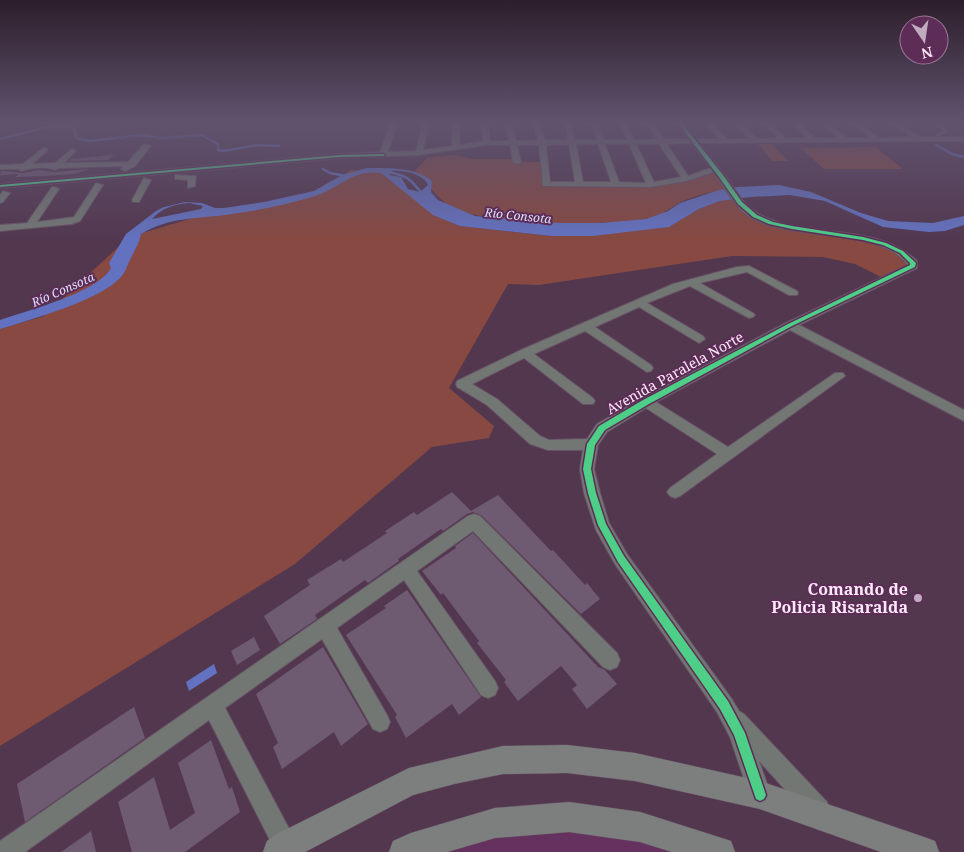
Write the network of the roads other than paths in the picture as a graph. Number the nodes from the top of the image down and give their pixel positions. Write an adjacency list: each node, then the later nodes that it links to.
1 (30, 162): 13 (street)
2 (62, 162): 11 (street)
3 (277, 162): 15 (street)
4 (544, 162): 20 (street)
5 (575, 162): 20 (street)
6 (609, 162): 22 (street)
7 (641, 162): 23 (street)
8 (674, 162): 17 (street)
9 (710, 162): 14 (street)
10 (132, 164): 11 (street); 15 (street)
11 (58, 166): 13 (street); 16 (street)
12 (0, 167): 13 (street)
13 (24, 167): 18 (street)
14 (716, 169): 17 (street); 34 (street, Avenida Paralela Norte)
15 (121, 176): 26 (street)
16 (47, 177)
17 (686, 179): 23 (street)
18 (8, 180)
19 (147, 180): 21 (street); 24 (street); 27 (street)
20 (580, 184): 22 (street)
21 (99, 185): 25 (street); 28 (street)
22 (616, 185): 23 (street)
23 (651, 185)
24 (191, 186)
25 (55, 189): 26 (street); 28 (street)
26 (1, 193)
27 (136, 200)
28 (30, 225): 29 (street)
29 (0, 228)
30 (693, 283): 31 (street); 32 (street); 33 (street)
31 (793, 293)
32 (638, 302): 35 (street); 36 (street)
33 (749, 315)
34 (790, 325): 41 (street, Avenida Paralela Norte); 42 (street)
35 (586, 326): 37 (street); 38 (street)
36 (699, 340)
37 (525, 352): 40 (street); 43 (street)
38 (647, 368)
39 (840, 376): 44 (street)
40 (588, 401)
41 (646, 402): 43 (street, Avenida Paralela Norte); 44 (street)
42 (964, 416)
43 (591, 444): 51 (street)
44 (728, 454): 45 (street)
45 (675, 492)
46 (406, 569): 47 (street); 48 (street); 49 (street)
47 (325, 626): 50 (street); 52 (street)
48 (610, 660)
49 (488, 688)
50 (212, 705): 55 (street); 56 (street)
51 (724, 705): 53 (street); 54 (street)
52 (380, 722)
53 (760, 795): 54 (main road); 55 (main road)
54 (826, 818): 59 (main road)
55 (282, 849)
56 (5, 852)
57 (404, 852): 58 (main road)
58 (720, 852)
59 (924, 852)

